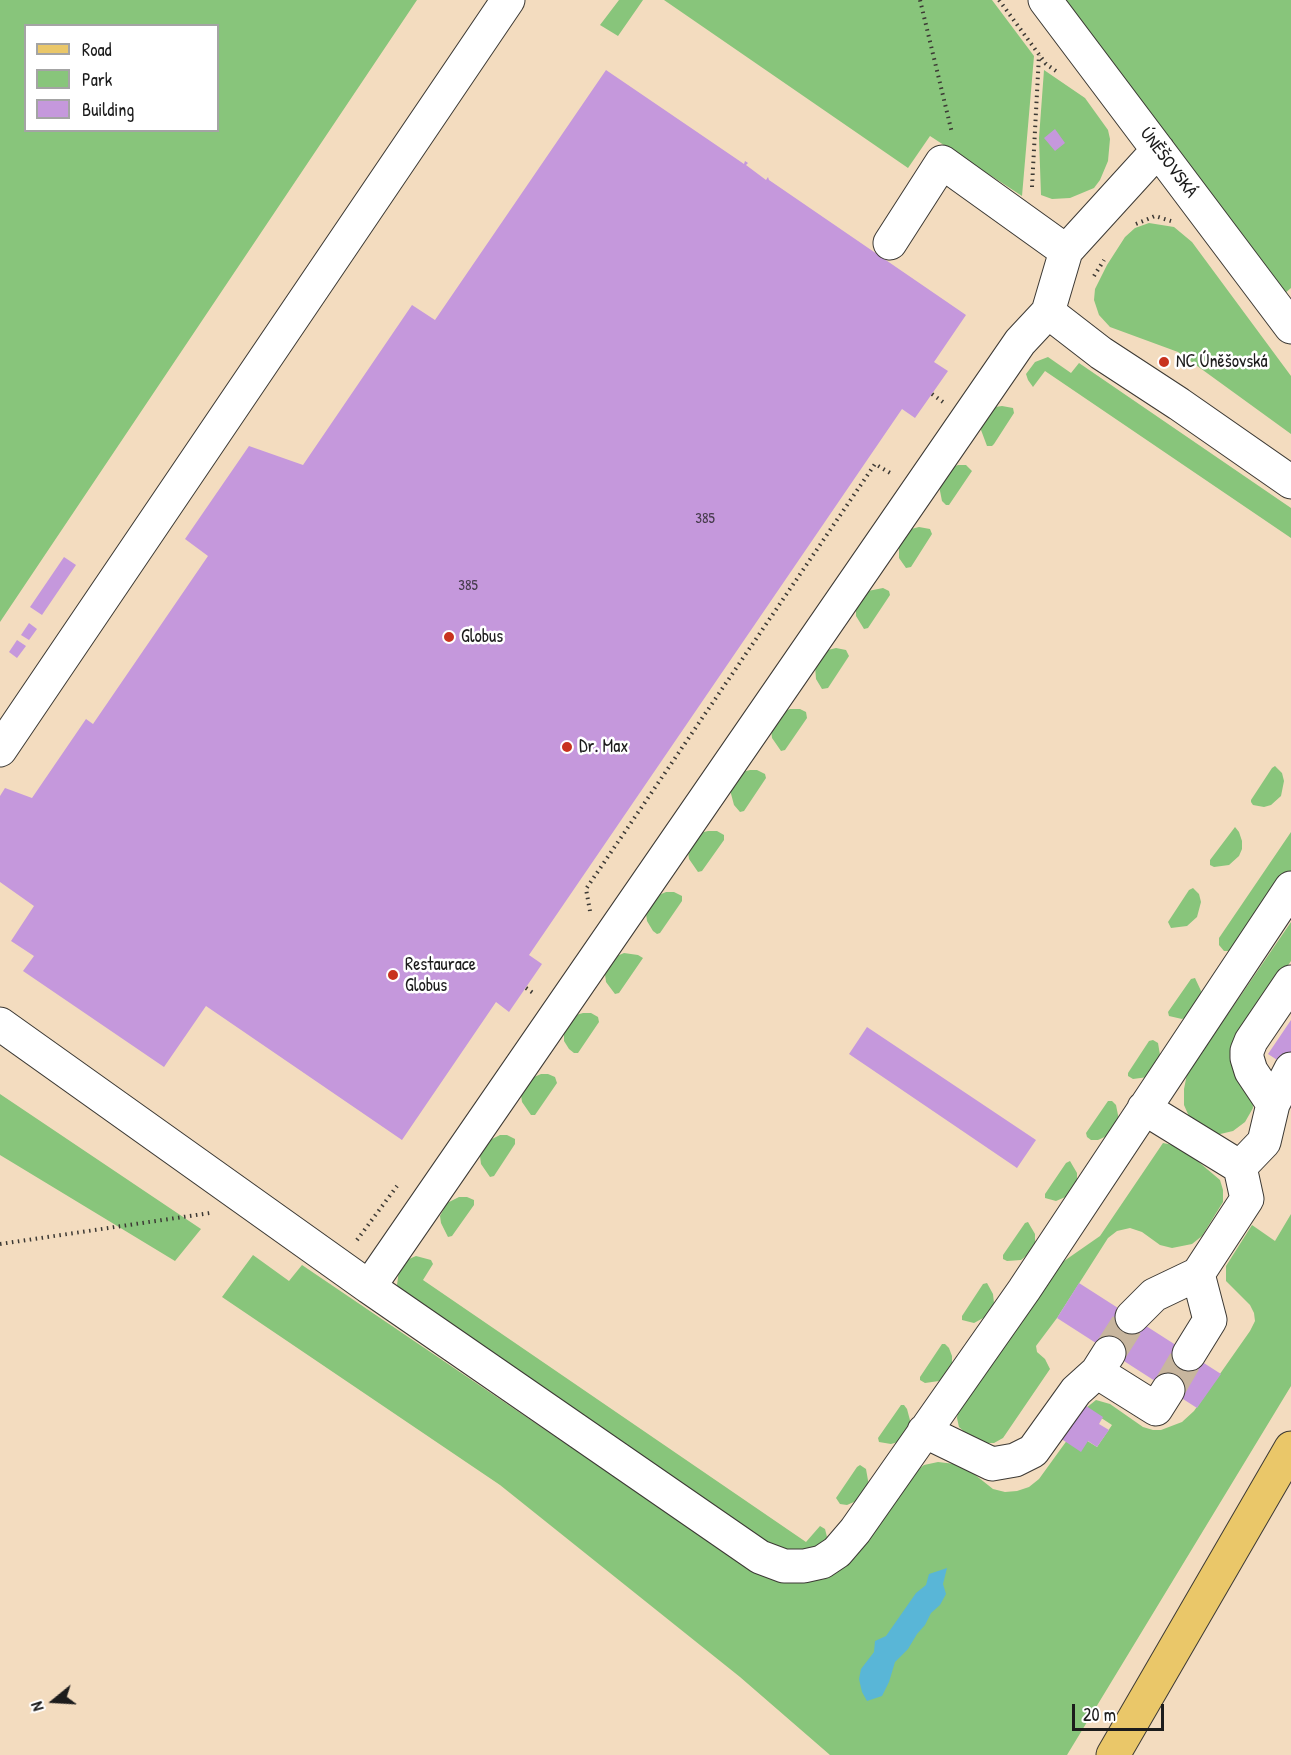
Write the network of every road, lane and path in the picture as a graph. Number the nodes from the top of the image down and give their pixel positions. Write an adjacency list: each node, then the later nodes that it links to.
1 (508, 0): 20 (street)
2 (920, 0): 7 (path)
3 (999, 0): 5 (path)
4 (1045, 0): 6 (street, ÚNĚŠOVSKÁ)
5 (1066, 77)
6 (1158, 150): 11 (street); 15 (street, ÚNĚŠOVSKÁ)
7 (963, 177): 10 (street); 11 (street)
8 (1172, 222): 9 (path)
9 (1134, 225)
10 (890, 243)
11 (1066, 252): 14 (street)
12 (1104, 260): 13 (path)
13 (1092, 280)
14 (1048, 312): 19 (street); 35 (street)
15 (1291, 327)
16 (932, 393): 17 (path)
17 (938, 412)
18 (894, 475): 22 (path)
19 (1291, 482)
20 (0, 750)
21 (1291, 888): 27 (street)
22 (591, 916)
23 (1291, 982): 26 (street)
24 (0, 1024): 35 (street)
25 (1291, 1069): 26 (street)
26 (1282, 1102): 28 (street)
27 (1144, 1108): 29 (street); 39 (street)
28 (1278, 1143): 29 (street)
29 (1240, 1167): 34 (street)
30 (398, 1184): 32 (path)
31 (197, 1215): 33 (path)
32 (356, 1241)
33 (0, 1245)
34 (1198, 1274): 36 (street); 37 (street)
35 (369, 1287): 39 (street)
36 (1132, 1317)
37 (1190, 1354)
38 (1168, 1390): 39 (street)
39 (924, 1431)
40 (1291, 1448): 41 (main road)
41 (1113, 1755)

